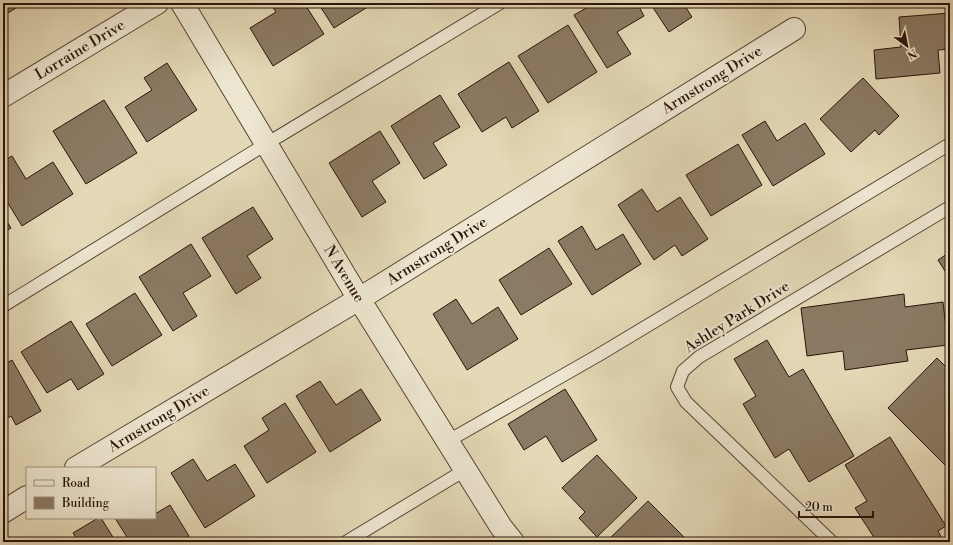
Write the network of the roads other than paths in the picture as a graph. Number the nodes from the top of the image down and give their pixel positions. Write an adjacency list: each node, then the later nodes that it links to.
1 (157, 3): 5 (street, Lorraine Drive)
2 (182, 3): 6 (street, N Avenue)
3 (500, 3): 6 (lane)
4 (794, 30): 9 (street, Armstrong Drive)
5 (3, 96)
6 (266, 144): 9 (street, N Avenue); 10 (lane)
7 (950, 144): 11 (lane)
8 (950, 207): 18 (lane, Ashley Park Drive)
9 (359, 300): 11 (street, N Avenue); 12 (street, Armstrong Drive)
10 (3, 306)
11 (448, 441): 13 (street, N Avenue)
12 (78, 467)
13 (465, 470): 16 (lane); 17 (street, N Avenue)
14 (26, 498): 15 (street)
15 (3, 512)
16 (346, 542)
17 (513, 542)
18 (832, 542)

